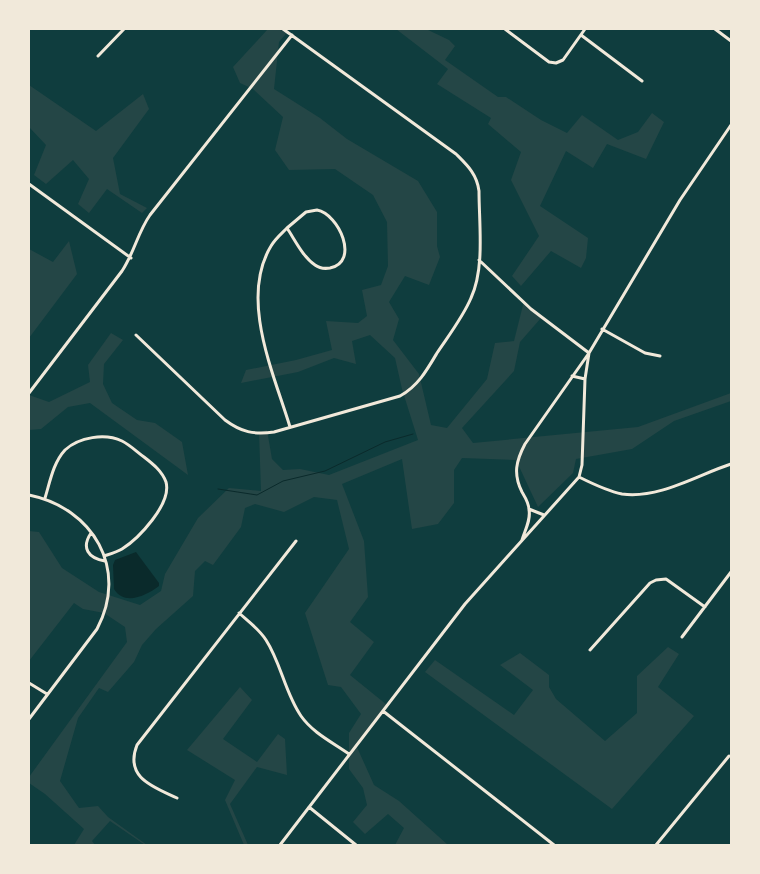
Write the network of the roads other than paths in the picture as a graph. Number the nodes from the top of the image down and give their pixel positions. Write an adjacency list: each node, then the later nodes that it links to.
1 (124, 29): 9 (street)
2 (283, 29): 6 (street)
3 (505, 29): 7 (street)
4 (585, 29): 7 (street)
5 (715, 29): 8 (street)
6 (292, 35): 14 (street); 15 (street)
7 (581, 35): 10 (street)
8 (731, 41)
9 (98, 56)
10 (642, 80)
11 (731, 125): 16 (street)
12 (29, 184): 14 (street)
13 (287, 228): 13 (street); 23 (street)
14 (131, 258): 22 (street)
15 (479, 260): 18 (street); 23 (street)
16 (602, 329): 18 (street); 19 (street)
17 (136, 335): 23 (street)
18 (589, 353): 20 (street); 21 (street)
19 (660, 356)
20 (572, 376): 21 (street); 28 (street)
21 (585, 379): 25 (street)
22 (29, 393)
23 (290, 427)
24 (731, 464): 25 (street)
25 (579, 477): 29 (street)
26 (29, 496): 27 (street)
27 (45, 498): 30 (street); 33 (street)
28 (530, 509): 29 (street); 32 (street)
29 (545, 515): 32 (street)
30 (91, 533): 33 (street); 33 (street)
31 (296, 541): 36 (street)
32 (520, 542): 41 (street)
33 (105, 559): 40 (street)
34 (731, 572): 35 (street)
35 (705, 607): 37 (street); 38 (street)
36 (239, 612): 43 (street); 45 (street)
37 (682, 637)
38 (590, 650)
39 (29, 683): 40 (street)
40 (46, 694): 42 (street)
41 (383, 711): 43 (street); 49 (street)
42 (29, 719)
43 (349, 754): 46 (street)
44 (729, 756): 50 (street)
45 (177, 798)
46 (309, 807): 47 (street); 48 (street)
47 (280, 845)
48 (356, 845)
49 (554, 845)
50 (656, 845)

